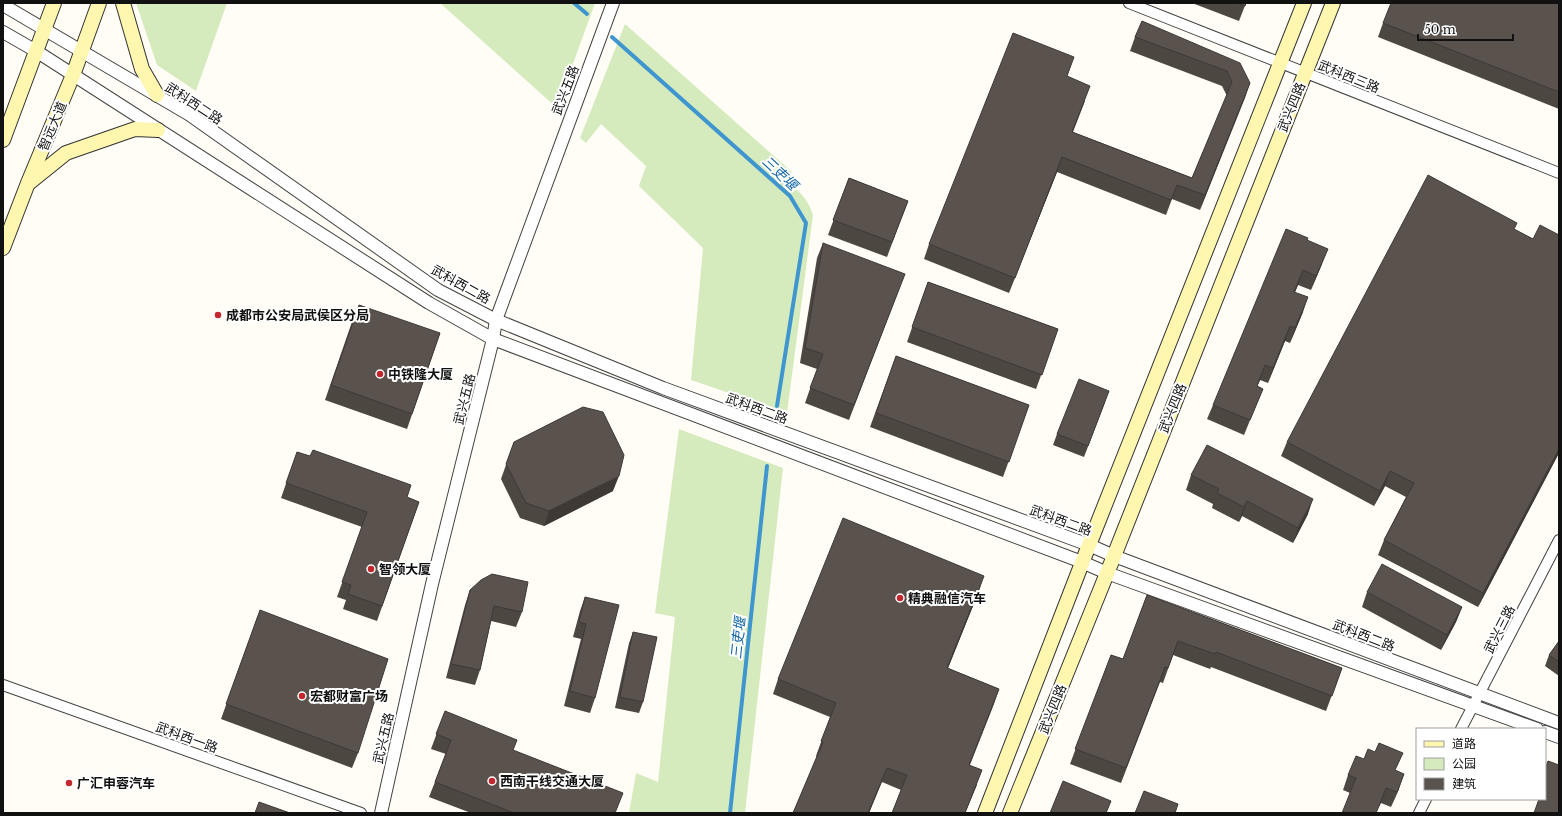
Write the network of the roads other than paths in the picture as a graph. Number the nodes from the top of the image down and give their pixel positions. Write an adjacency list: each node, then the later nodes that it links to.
1 (54, 3): 9 (main road)
2 (99, 3): 12 (main road, 智远大道)
3 (123, 3): 16 (main road)
4 (613, 3): 22 (street, 武兴五路)
5 (1129, 3): 13 (street, 武科西三路)
6 (1304, 3): 13 (main road, 武兴四路)
7 (1333, 3): 14 (main road, 武兴四路)
8 (3, 5): 9 (street, 武科西二路)
9 (44, 29): 11 (main road); 12 (street, 武科西二路)
10 (3, 32): 11 (street)
11 (36, 51): 15 (street); 18 (main road)
12 (81, 51): 15 (main road, 智远大道); 16 (street, 武科西二路)
13 (1280, 63): 14 (street, 武科西三路); 25 (main road, 武兴四路)
14 (1305, 72): 19 (street, 武科西三路); 26 (main road, 武兴四路)
15 (73, 75): 17 (street); 20 (main road, 智远大道)
16 (157, 95): 22 (street, 武科西二路)
17 (158, 130): 20 (main road); 23 (street)
18 (3, 140)
19 (1559, 173)
20 (28, 183): 21 (main road, 智远大道)
21 (3, 248)
22 (496, 320): 23 (street, 武兴五路); 25 (street, 武科西二路)
23 (493, 339): 27 (street); 39 (street, 武兴五路)
24 (1559, 540): 30 (street, 武兴三路)
25 (1089, 545): 26 (street, 武科西二路); 27 (main road, 武兴四路)
26 (1114, 556): 28 (main road, 武兴四路); 30 (street, 武科西二路)
27 (1082, 562): 28 (street); 40 (main road, 武兴四路)
28 (1107, 573): 31 (street); 41 (main road, 武兴四路)
29 (3, 685): 38 (street, 武科西一路)
30 (1480, 693): 31 (street, 武兴三路); 32 (street, 武科西二路)
31 (1474, 705): 33 (street, 武兴三路); 34 (street)
32 (1559, 723)
33 (1462, 728)
34 (1534, 728)
35 (1546, 732): 36 (street)
36 (1559, 737)
37 (1426, 800): 42 (street)
38 (362, 813)
39 (381, 813)
40 (985, 813)
41 (1010, 813)
42 (1419, 813)

